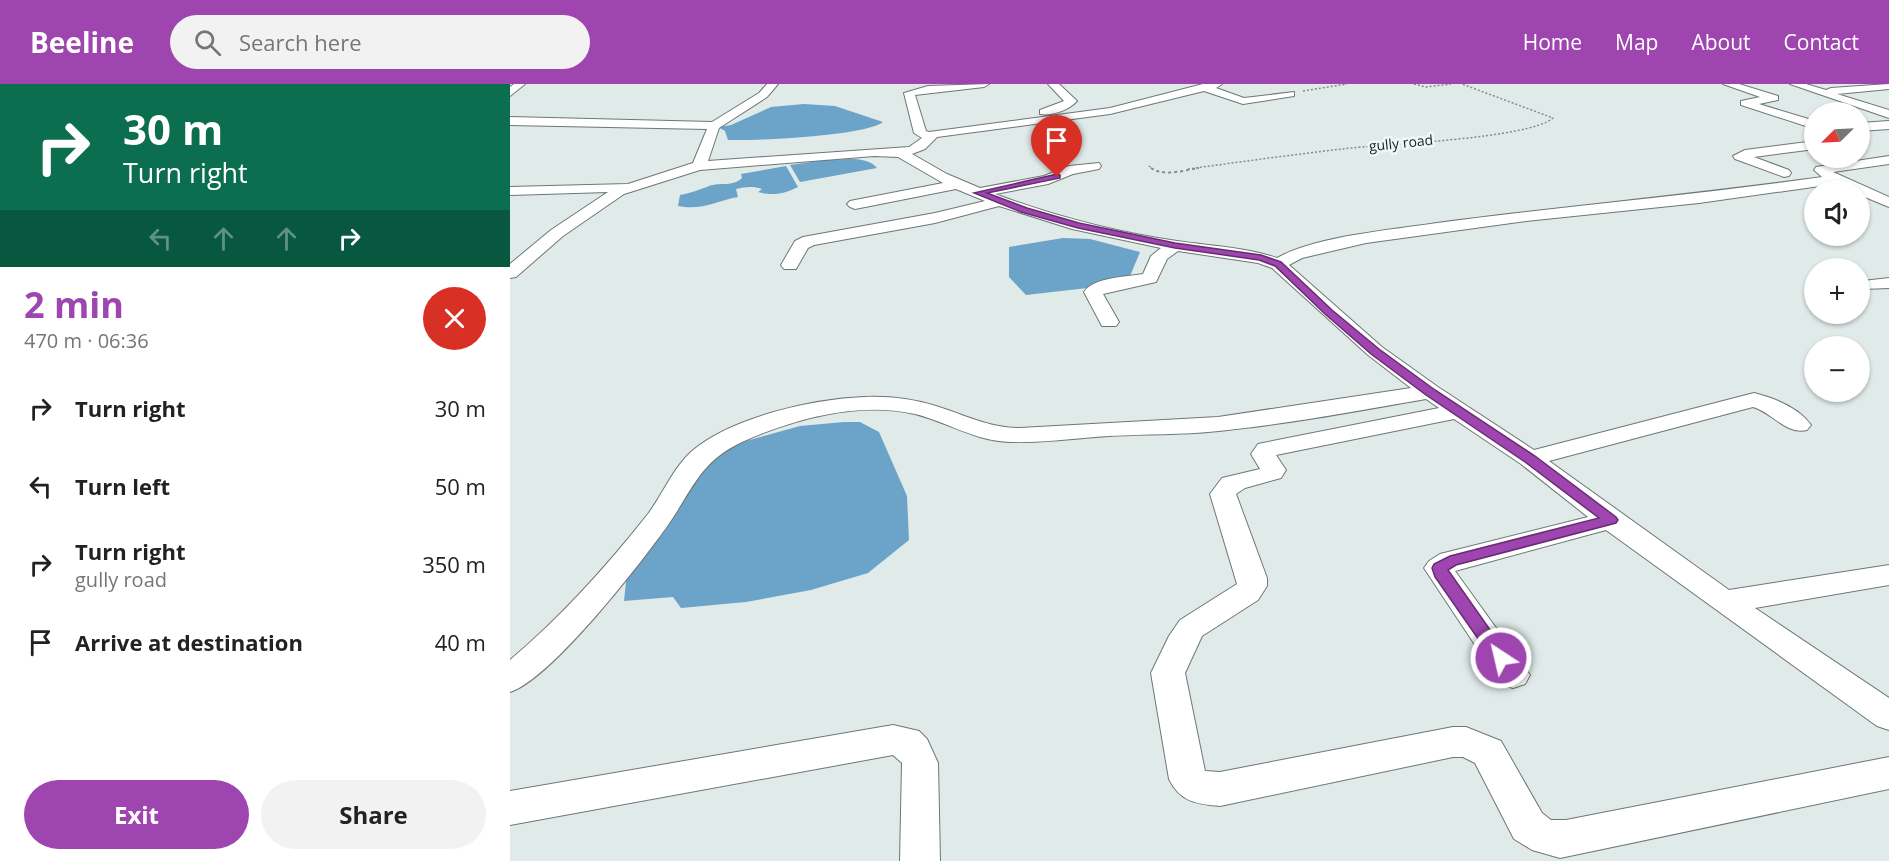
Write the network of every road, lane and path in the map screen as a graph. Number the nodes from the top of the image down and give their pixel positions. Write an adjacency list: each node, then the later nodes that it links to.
1 (520, 84): 15 (street)
2 (773, 84): 26 (street)
3 (984, 84): 28 (street)
4 (1053, 84): 24 (street)
5 (1217, 84): 13 (street)
6 (1347, 84): 16 (path)
7 (1414, 84): 8 (path)
8 (1451, 84)
9 (1462, 84): 35 (path, gully road)
10 (1728, 84): 23 (street)
11 (1795, 84): 14 (street)
12 (1889, 86): 14 (street)
13 (1204, 87): 16 (street); 24 (street)
14 (1818, 92): 18 (street)
15 (510, 93)
16 (1290, 94)
17 (1889, 100): 19 (street)
18 (1850, 102)
19 (1865, 102)
20 (1870, 108): 21 (street)
21 (1889, 114)
22 (510, 121): 26 (street)
23 (1804, 122)
24 (1011, 123): 28 (street)
25 (1889, 125): 27 (street)
26 (714, 126): 33 (street)
27 (1870, 126)
28 (929, 136): 30 (street)
29 (1804, 146): 36 (street)
30 (901, 153): 33 (street); 38 (street)
31 (1870, 153): 32 (street)
32 (1889, 160): 37 (street)
33 (699, 166): 40 (street)
34 (1094, 166): 42 (street)
35 (1149, 166)
36 (1784, 173)
37 (1835, 180)
38 (958, 184): 42 (street); 46 (street)
39 (1804, 184): 48 (street)
40 (628, 187): 41 (street); 50 (street)
41 (510, 191)
42 (978, 193): 44 (street)
43 (1870, 194): 45 (street)
44 (1001, 201): 47 (street); 49 (street)
45 (1889, 202)
46 (855, 204)
47 (1175, 246): 48 (street); 53 (street)
48 (1278, 264): 54 (street)
49 (790, 265)
50 (510, 273)
51 (1889, 284): 52 (street)
52 (1870, 285)
53 (1109, 322)
54 (1430, 392): 55 (street); 62 (street)
55 (1459, 411): 57 (street); 64 (street)
56 (1799, 425): 57 (street)
57 (1530, 459): 58 (street)
58 (1611, 520): 60 (street); 61 (street)
59 (1889, 575): 60 (street)
60 (1724, 602): 63 (street)
61 (1513, 675)
62 (510, 679)
63 (1889, 716)
64 (1889, 773)
65 (510, 808): 66 (street)
66 (920, 861)

